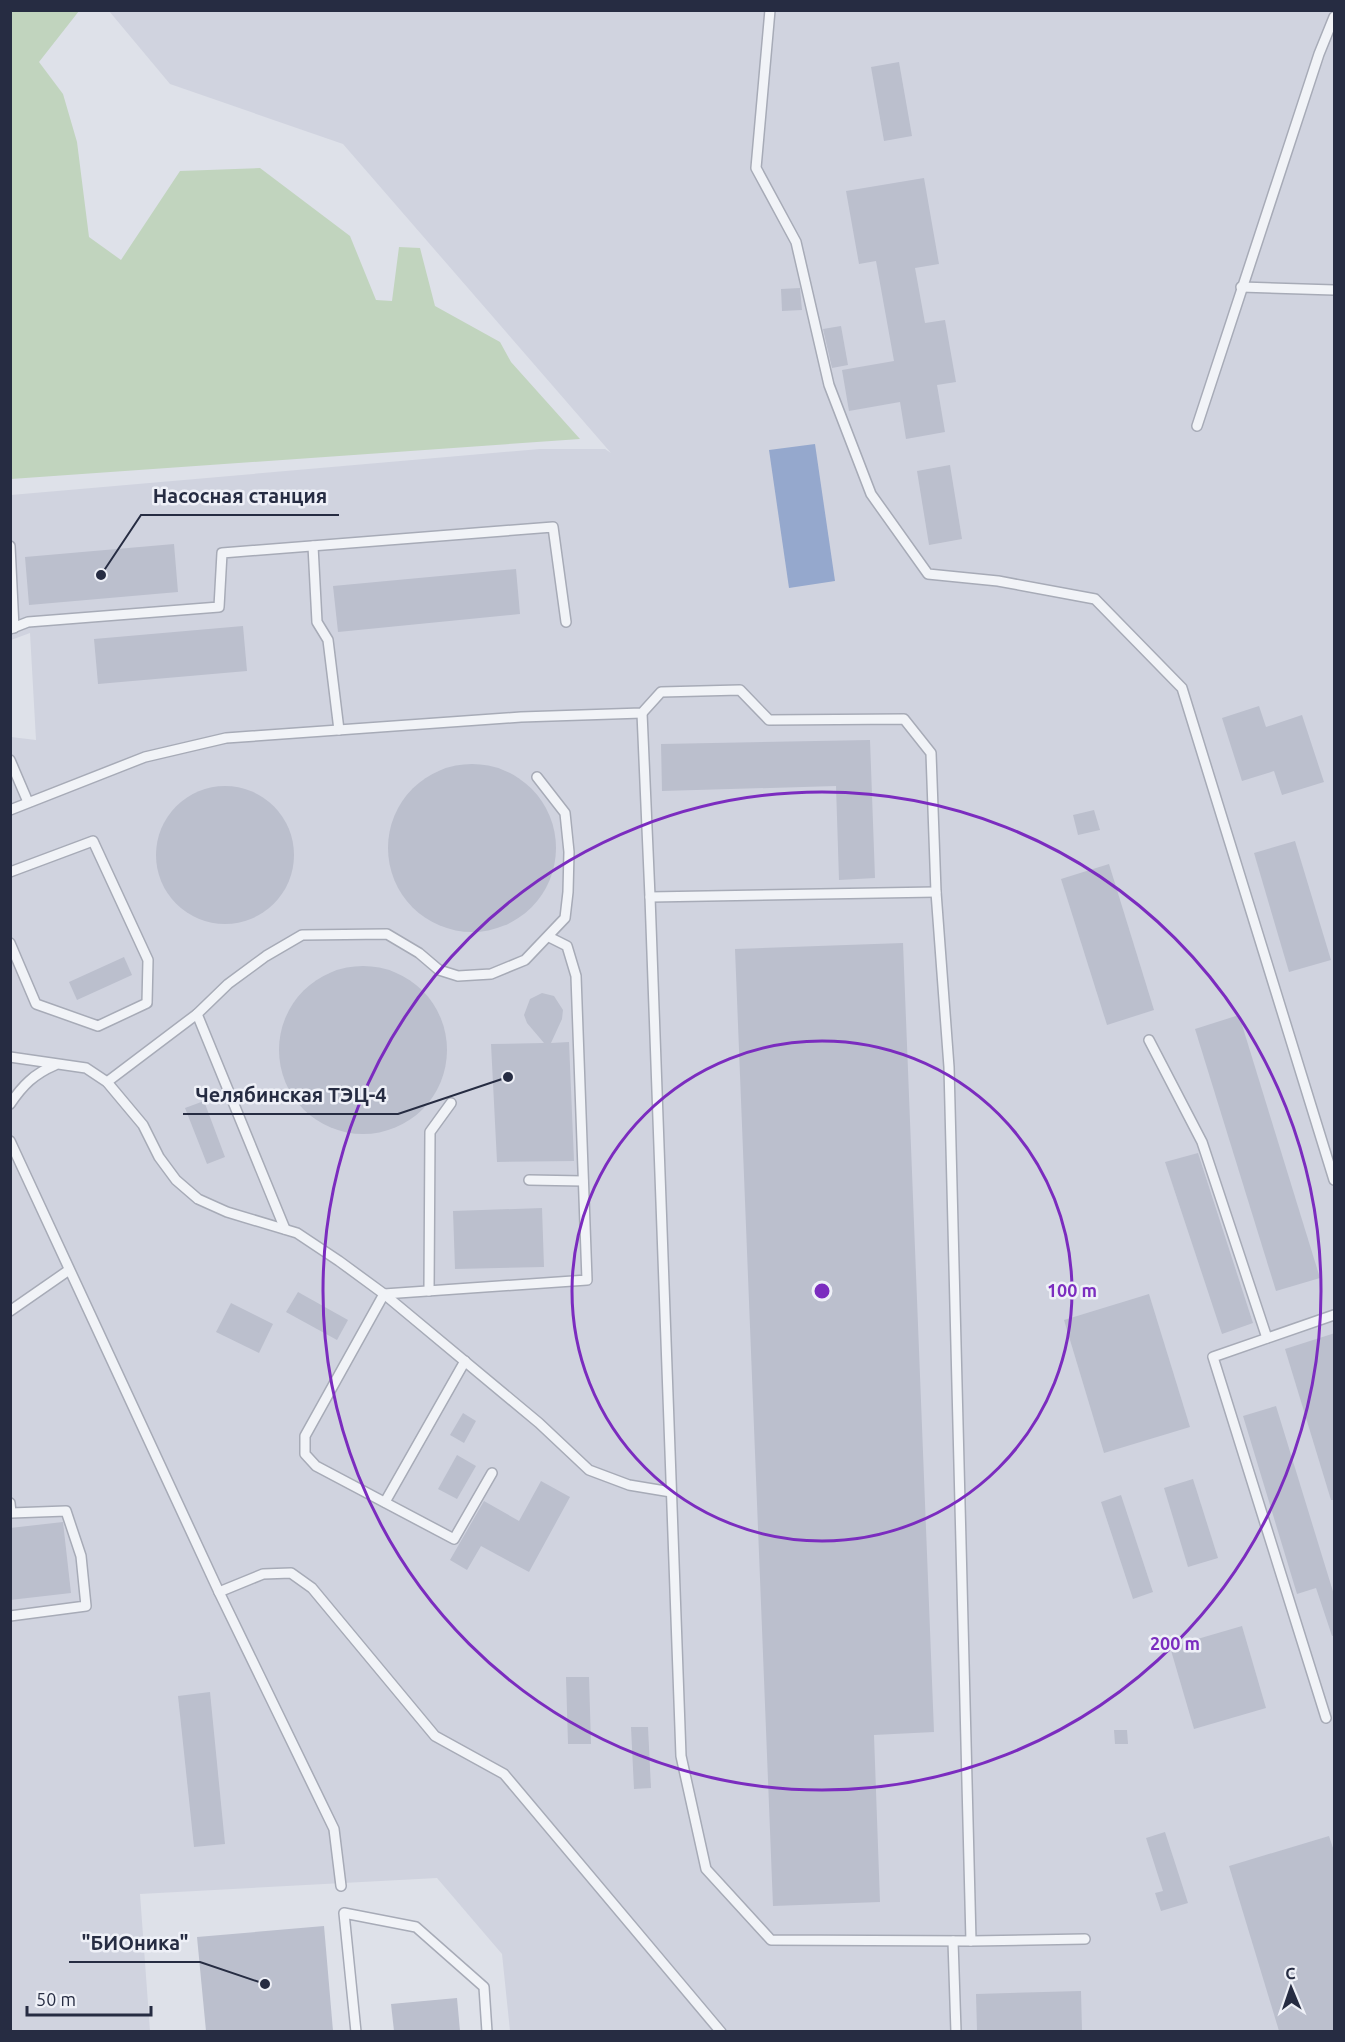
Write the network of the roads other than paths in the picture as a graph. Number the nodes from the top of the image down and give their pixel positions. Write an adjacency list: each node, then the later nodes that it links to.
1 (770, 10): 30 (lane)
2 (1335, 17): 3 (lane)
3 (1242, 287): 4 (lane); 5 (lane)
4 (1335, 290)
5 (1197, 426)
6 (10, 546): 9 (lane)
7 (313, 546): 8 (lane); 9 (lane); 11 (lane)
8 (566, 622)
9 (12, 629)
10 (642, 712): 11 (lane); 17 (lane); 18 (lane)
11 (339, 730): 14 (lane)
12 (10, 760): 14 (lane)
13 (537, 777): 19 (lane)
14 (28, 802): 15 (lane)
15 (10, 810)
16 (10, 872): 20 (lane)
17 (936, 892): 18 (lane); 51 (lane)
18 (650, 897): 41 (lane)
19 (549, 937): 21 (lane); 31 (lane)
20 (10, 943)
21 (197, 1014): 25 (lane); 32 (lane)
22 (1149, 1040): 38 (lane)
23 (10, 1057): 24 (lane)
24 (57, 1064): 25 (lane); 27 (lane)
25 (107, 1082): 32 (lane)
26 (451, 1103): 34 (lane)
27 (10, 1104)
28 (10, 1141): 33 (lane)
29 (529, 1180): 31 (lane)
30 (1335, 1180)
31 (583, 1181): 34 (lane)
32 (285, 1229): 35 (lane)
33 (69, 1270): 36 (lane); 45 (lane)
34 (429, 1291): 35 (lane)
35 (384, 1293): 39 (lane); 42 (lane)
36 (10, 1311)
37 (1335, 1315): 38 (lane)
38 (1267, 1338): 47 (lane)
39 (465, 1361): 41 (lane); 42 (lane)
40 (492, 1473): 42 (lane)
41 (671, 1492): 50 (lane)
42 (385, 1502)
43 (10, 1503): 44 (lane)
44 (11, 1513): 46 (lane)
45 (219, 1592): 48 (lane); 54 (lane)
46 (10, 1616)
47 (1326, 1718)
48 (341, 1886)
49 (1085, 1939): 51 (lane)
50 (953, 1941): 51 (lane); 55 (lane)
51 (971, 1941)
52 (356, 2031): 53 (lane)
53 (487, 2031)
54 (722, 2031)
55 (957, 2031)

